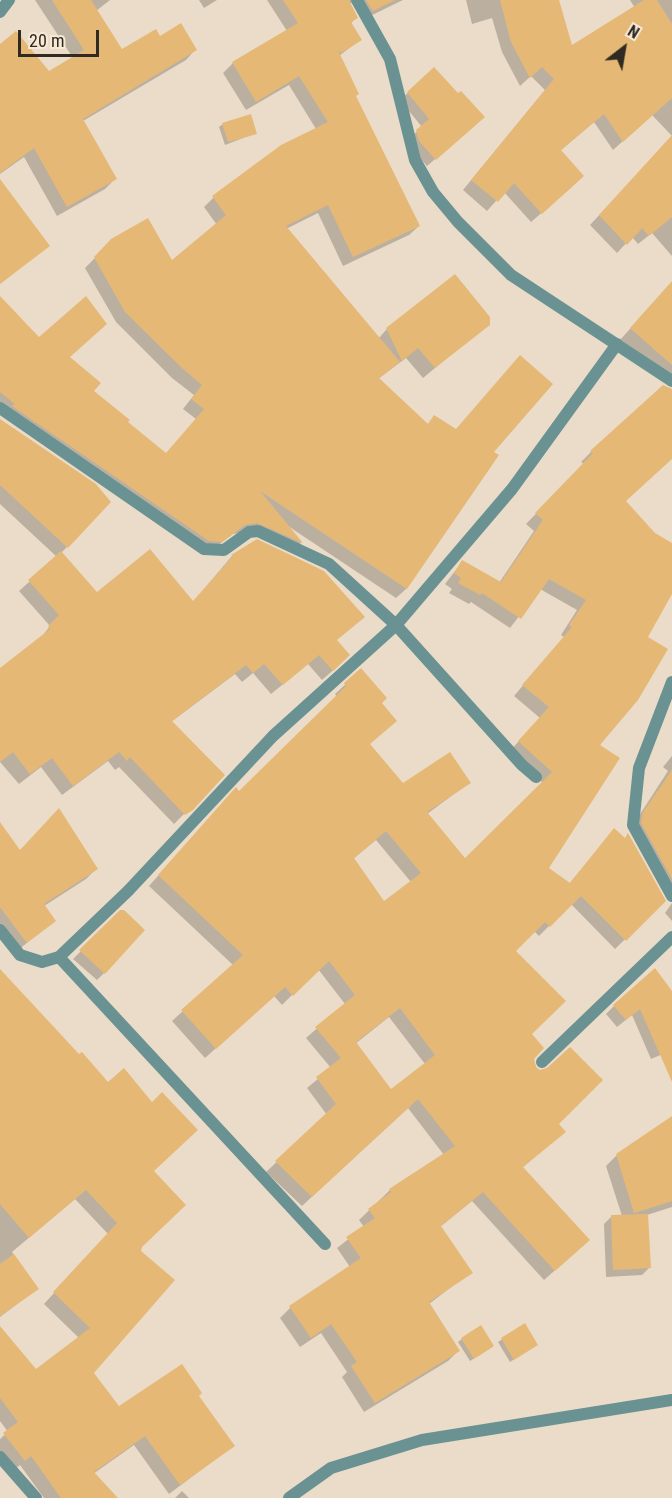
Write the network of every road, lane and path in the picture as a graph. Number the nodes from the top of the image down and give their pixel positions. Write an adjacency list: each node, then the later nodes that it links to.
1 (9, 0): 3 (street)
2 (357, 0): 4 (street)
3 (0, 12)
4 (617, 344): 5 (street); 7 (street)
5 (672, 381)
6 (0, 408): 7 (street)
7 (396, 625): 9 (street); 13 (street)
8 (672, 682): 10 (street)
9 (536, 777)
10 (672, 896)
11 (0, 930): 13 (street)
12 (672, 937): 14 (street)
13 (59, 957): 15 (street)
14 (542, 1062)
15 (325, 1244)
16 (672, 1400): 19 (street)
17 (0, 1457): 18 (street)
18 (36, 1498)
19 (289, 1498)

